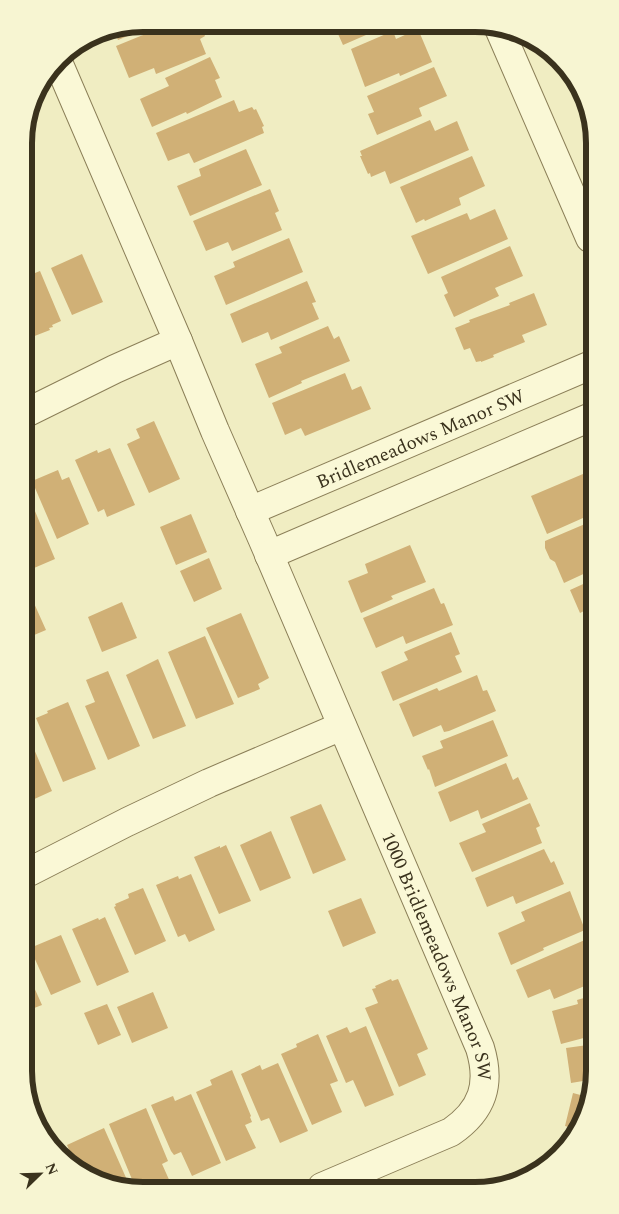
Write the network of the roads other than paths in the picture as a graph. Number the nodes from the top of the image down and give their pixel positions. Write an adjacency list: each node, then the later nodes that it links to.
1 (502, 36): 3 (street)
2 (61, 69): 4 (street, 1000 Bridlemeadows Manor SW)
3 (586, 229)
4 (178, 341): 6 (street); 8 (street, 1000 Bridlemeadows Manor SW)
5 (586, 367): 8 (street, Bridlemeadows Manor SW)
6 (33, 410)
7 (586, 419): 9 (street)
8 (250, 511): 9 (street, 1000 Bridlemeadows Manor SW)
9 (266, 547): 10 (street, 1000 Bridlemeadows Manor SW)
10 (342, 726): 11 (street); 12 (street, 1000 Bridlemeadows Manor SW)
11 (32, 870)
12 (334, 1182)

